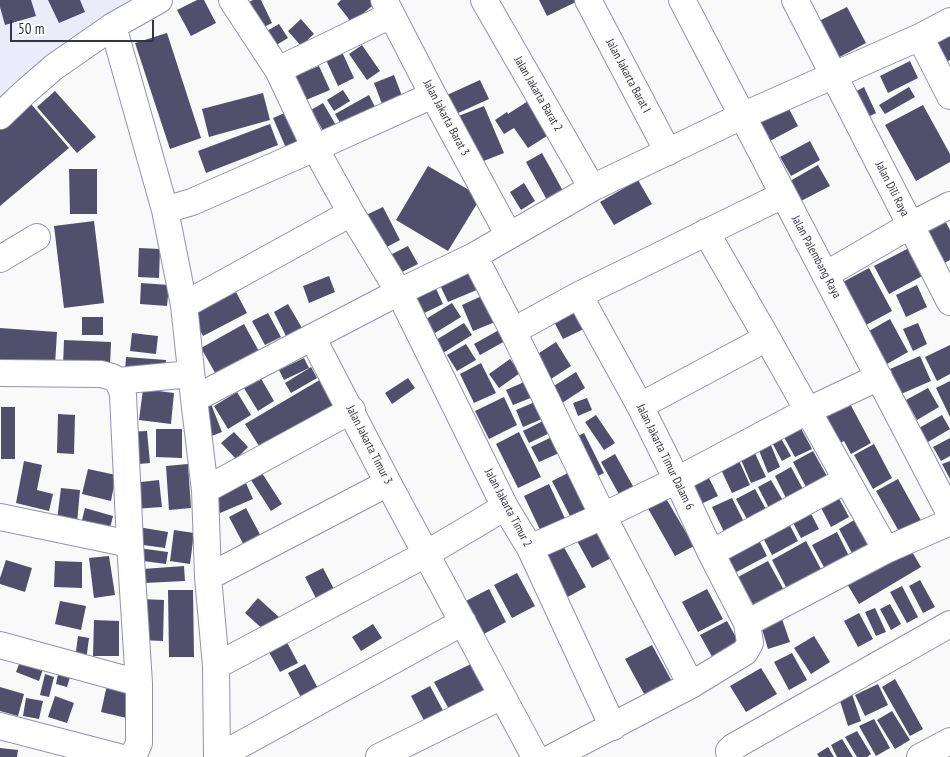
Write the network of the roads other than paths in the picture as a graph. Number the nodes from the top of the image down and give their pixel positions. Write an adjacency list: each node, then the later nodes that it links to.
1 (159, 0): 9 (street)
2 (232, 0): 11 (street, Jalan Jakarta Timur 2)
3 (484, 0): 19 (street, Jalan Jakarta Barat 2)
4 (588, 0): 18 (street, Jalan Jakarta Barat I)
5 (682, 0): 16 (street, Jalan Palembang Raya)
6 (795, 0): 12 (street, Jalan Dili Raya)
7 (387, 7): 11 (street); 13 (street, Jalan Jakarta Barat 3)
8 (950, 22): 10 (street)
9 (113, 26): 15 (street); 22 (street)
10 (920, 37): 12 (street); 14 (street)
11 (278, 70): 17 (street, Jalan Jakarta Timur 2)
12 (834, 76): 16 (street); 24 (street, Jalan Dili Raya)
13 (433, 95): 17 (street); 26 (street, Jalan Jakarta Barat 3)
14 (950, 96)
15 (0, 116)
16 (742, 116): 18 (street); 20 (street, Jalan Palembang Raya)
17 (315, 148): 22 (street); 23 (street, Jalan Jakarta Timur 2)
18 (668, 152): 19 (street)
19 (592, 188): 26 (street)
20 (783, 194): 25 (street); 30 (street, Jalan Palembang Raya)
21 (950, 205): 24 (street)
22 (165, 210): 34 (street)
23 (351, 212): 31 (street, Jalan Jakarta Timur 2); 34 (street)
24 (911, 225): 30 (street); 33 (street, Jalan Dili Raya)
25 (706, 232): 32 (street); 37 (street)
26 (509, 236): 28 (street)
27 (37, 238): 29 (street)
28 (474, 256): 31 (street); 35 (street)
29 (0, 260)
30 (825, 275): 39 (street, Jalan Palembang Raya)
31 (399, 292): 36 (street); 49 (street, Jalan Jakarta Timur 2)
32 (578, 295): 35 (street); 42 (street, Jalan Jakarta Timur Dalam 6)
33 (950, 302)
34 (184, 305): 41 (street)
35 (513, 331): 51 (street)
36 (312, 337): 41 (street); 43 (street, Jalan Jakarta Timur 3)
37 (767, 338): 42 (street); 44 (street)
38 (0, 374): 40 (street)
39 (879, 377): 44 (street); 50 (street, Jalan Palembang Raya)
40 (118, 381): 41 (street); 54 (street)
41 (192, 387): 48 (street)
42 (640, 406): 45 (street, Jalan Jakarta Timur Dalam 6)
43 (352, 410): 47 (street, Jalan Jakarta Timur 3); 48 (street)
44 (807, 411): 45 (street); 46 (street)
45 (677, 480): 51 (street); 57 (street, Jalan Jakarta Timur Dalam 6)
46 (846, 480): 56 (street); 57 (street)
47 (388, 483): 58 (street, Jalan Jakarta Timur 3); 59 (street)
48 (205, 490): 59 (street)
49 (506, 507): 55 (street, Jalan Jakarta Timur 2); 58 (street)
50 (950, 514)
51 (603, 516): 55 (street); 66 (street)
52 (0, 517): 54 (street)
53 (950, 522): 56 (street)
54 (130, 544): 65 (street)
55 (530, 548): 69 (street, Jalan Jakarta Timur 2)
56 (886, 550): 61 (street)
57 (711, 553): 61 (street, Jalan Jakarta Timur Dalam 6)
58 (426, 554): 60 (street, Jalan Jakarta Timur 3); 64 (street)
59 (208, 577): 64 (street)
60 (463, 622): 67 (street, Jalan Jakarta Timur 3); 73 (street)
61 (747, 623): 66 (street)
62 (950, 624): 77 (street)
63 (0, 645): 65 (street)
64 (216, 666): 73 (street)
65 (139, 683): 72 (street)
66 (691, 685): 69 (street)
67 (502, 696): 74 (street); 75 (street, Jalan Jakarta Timur 3)
68 (0, 726): 71 (street)
69 (613, 726): 76 (street)
70 (950, 741): 78 (street)
71 (119, 757)
72 (129, 757)
73 (218, 757)
74 (379, 757)
75 (535, 757)
76 (553, 757)
77 (730, 757)
78 (920, 757)

